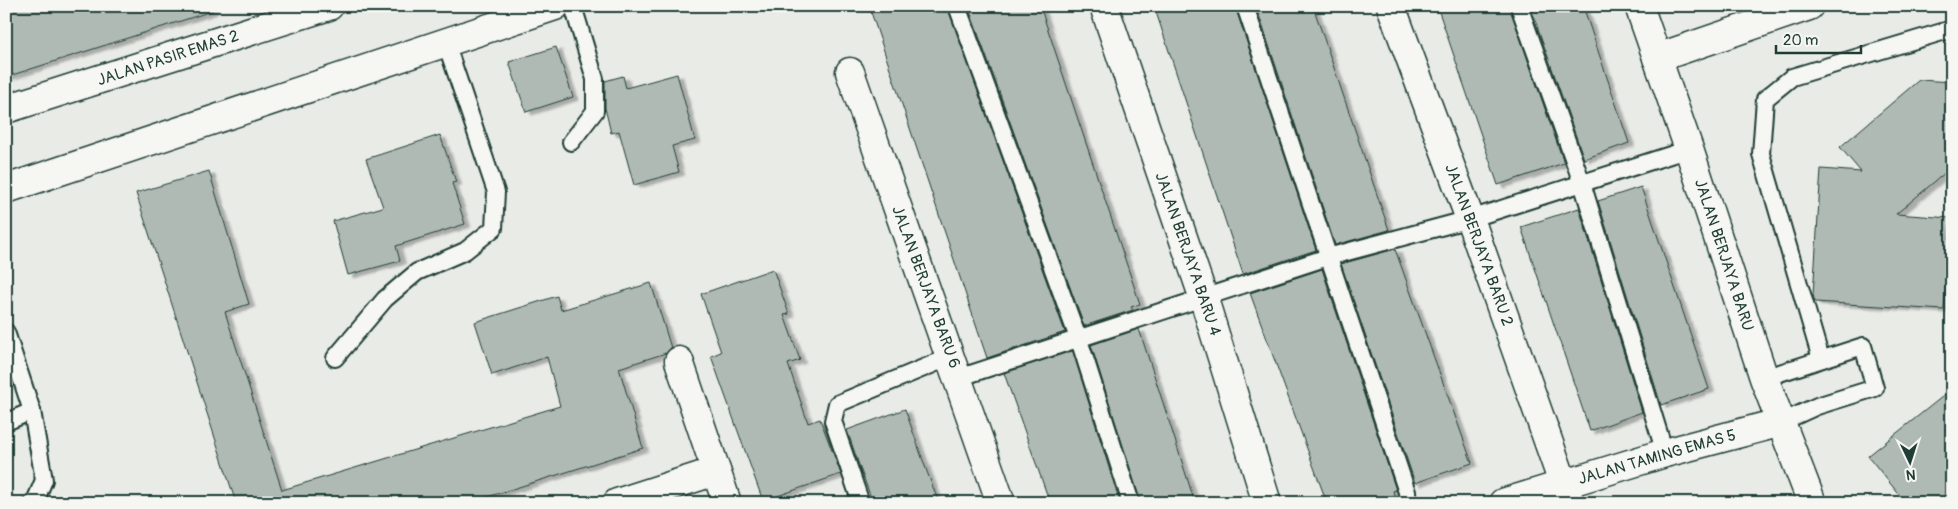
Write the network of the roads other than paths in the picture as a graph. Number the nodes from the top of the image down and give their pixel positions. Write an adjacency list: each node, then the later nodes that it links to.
1 (329, 6): 15 (street, JALAN PASIR EMAS 2)
2 (555, 6): 12 (street)
3 (573, 6): 16 (lane)
4 (957, 6): 24 (lane)
5 (1104, 6): 22 (street, JALAN BERJAYA BARU 4)
6 (1245, 6): 21 (lane)
7 (1391, 6): 20 (street, JALAN BERJAYA BARU 2)
8 (1519, 6): 18 (lane)
9 (1639, 6): 13 (street, JALAN BERJAYA BARU)
10 (1809, 6): 13 (street)
11 (1952, 29): 26 (lane)
12 (446, 43): 19 (street); 25 (lane)
13 (1657, 58): 17 (street, JALAN BERJAYA BARU)
14 (850, 72): 28 (street, JALAN BERJAYA BARU 6)
15 (6, 109)
16 (571, 142)
17 (1689, 149): 18 (lane); 29 (street, JALAN BERJAYA BARU)
18 (1582, 183): 20 (lane); 33 (lane)
19 (6, 189)
20 (1470, 218): 21 (lane); 35 (street, JALAN BERJAYA BARU 2)
21 (1328, 257): 22 (lane); 43 (lane)
22 (1204, 299): 24 (lane); 42 (street, JALAN BERJAYA BARU 4)
23 (6, 332): 30 (lane)
24 (1078, 340): 28 (lane); 41 (lane)
25 (335, 358)
26 (1821, 359): 29 (lane); 32 (lane)
27 (679, 361): 34 (street)
28 (954, 367): 39 (lane); 40 (street, JALAN BERJAYA BARU 6)
29 (1764, 378): 32 (street, JALAN BERJAYA BARU)
30 (32, 411): 31 (lane); 36 (lane)
31 (6, 422)
32 (1782, 422): 33 (street, JALAN TAMING EMAS 5); 45 (street, JALAN BERJAYA BARU)
33 (1665, 453): 35 (street, JALAN TAMING EMAS 5)
34 (716, 471): 37 (street); 38 (street)
35 (1567, 494): 44 (street, JALAN TAMING EMAS 5)
36 (32, 503)
37 (617, 503)
38 (727, 503)
39 (861, 503)
40 (1001, 503)
41 (1131, 503)
42 (1267, 503)
43 (1408, 503)
44 (1503, 503)
45 (1812, 503)

